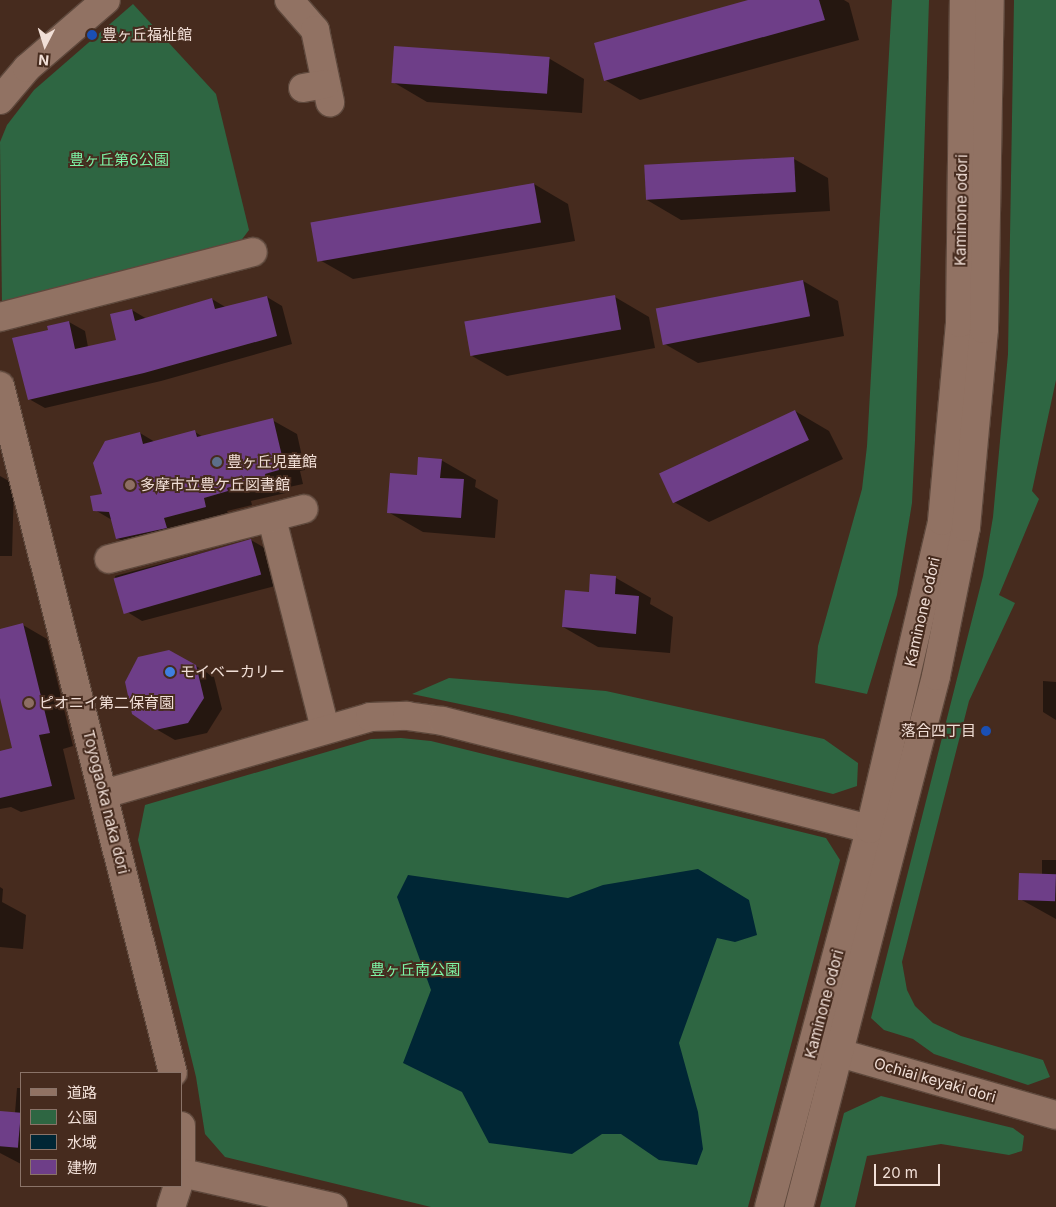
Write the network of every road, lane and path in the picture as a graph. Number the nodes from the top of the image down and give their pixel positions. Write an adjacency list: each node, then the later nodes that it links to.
1 (106, 0): 6 (street)
2 (964, 0): 15 (street, Kaminone odori)
3 (990, 0): 15 (street, Kaminone odori)
4 (299, 4): 5 (street)
5 (320, 91)
6 (0, 100)
7 (253, 252): 8 (street)
8 (0, 317)
9 (0, 386): 14 (street, Toyogaoka naka dori)
10 (304, 509): 11 (street)
11 (272, 519): 12 (street); 13 (street)
12 (109, 560)
13 (325, 730): 14 (street); 15 (street)
14 (104, 794): 18 (street, Toyogaoka naka dori)
15 (883, 832): 16 (street, Kaminone odori); 17 (street, Kaminone odori)
16 (813, 1046): 17 (street, Ochiai keyaki dori); 24 (street, Kaminone odori)
17 (840, 1053): 19 (street, Ochiai keyaki dori); 25 (street, Kaminone odori)
18 (173, 1072)
19 (1056, 1115)
20 (182, 1178): 23 (street)
21 (177, 1187): 22 (street)
22 (171, 1207)
23 (333, 1207)
24 (770, 1207)
25 (799, 1207)

